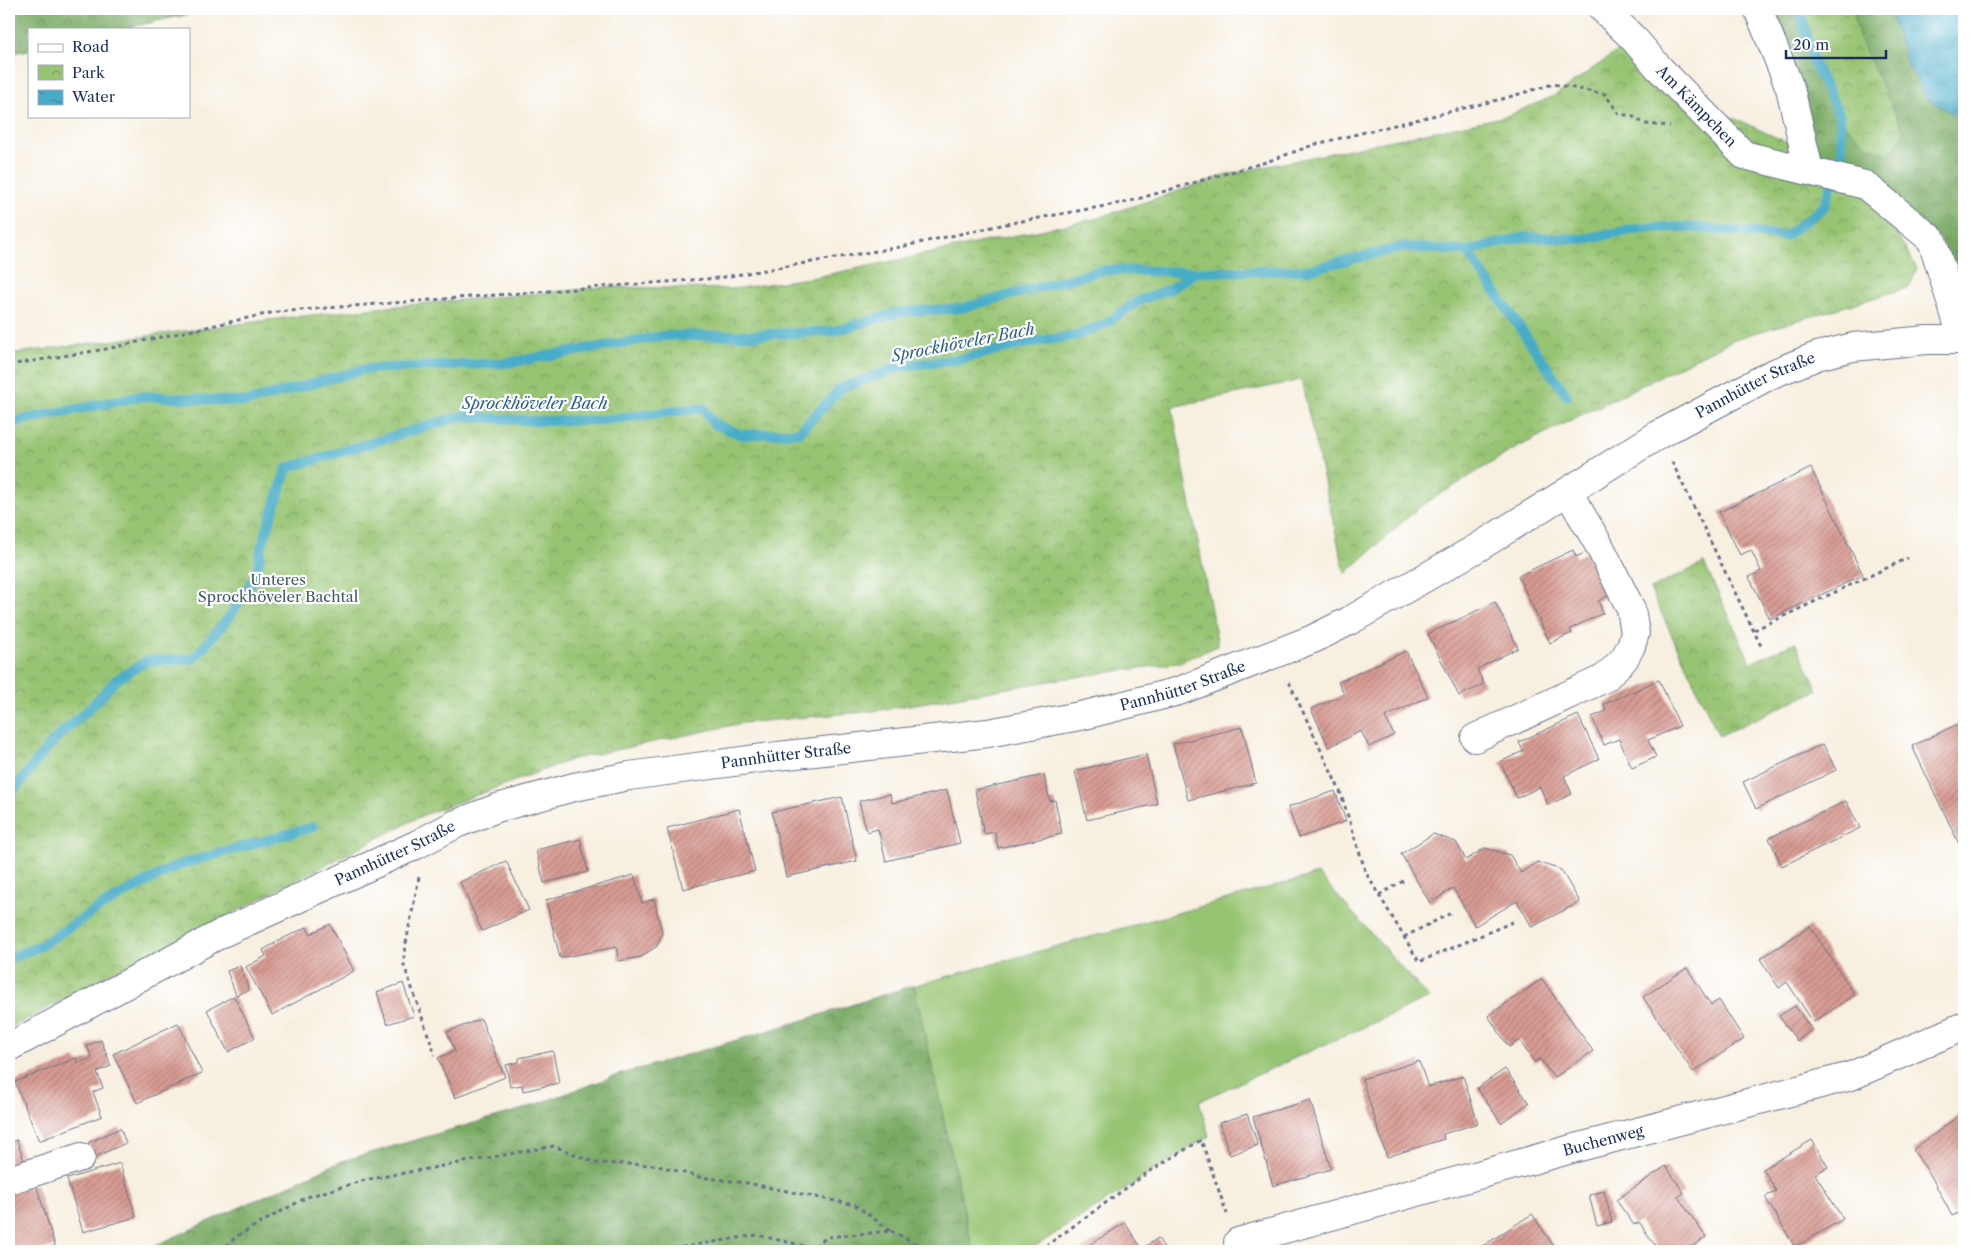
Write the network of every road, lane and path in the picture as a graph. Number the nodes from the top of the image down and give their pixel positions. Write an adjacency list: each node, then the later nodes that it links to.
1 (1603, 9): 4 (street, Am Kämpchen)
2 (1758, 9): 4 (street)
3 (1678, 126): 6 (path)
4 (1809, 170): 5 (street, Am Kämpchen)
5 (1964, 340): 7 (street, Pannhütter Straße)
6 (9, 366)
7 (1658, 434): 8 (street, Pannhütter Straße); 10 (path)
8 (1568, 492): 12 (street, Pannhütter Straße); 13 (street)
9 (1908, 558): 10 (path)
10 (1754, 630): 11 (path)
11 (1761, 646)
12 (1276, 654): 14 (street, Pannhütter Straße); 16 (path)
13 (1475, 738)
14 (416, 845): 21 (street, Pannhütter Straße); 22 (path)
15 (1404, 880): 16 (path)
16 (1379, 895): 19 (path)
17 (1453, 912): 19 (path)
18 (1515, 921): 19 (path)
19 (1404, 937)
20 (1964, 1026): 27 (street, Buchenweg)
21 (9, 1047)
22 (435, 1055)
23 (81, 1157): 24 (street)
24 (9, 1180)
25 (1221, 1199): 33 (path)
26 (891, 1231): 28 (path); 29 (path); 32 (path)
27 (1238, 1242)
28 (812, 1248): 30 (path); 31 (path)
29 (219, 1251)
30 (658, 1251)
31 (808, 1251)
32 (931, 1251)
33 (1039, 1251)

